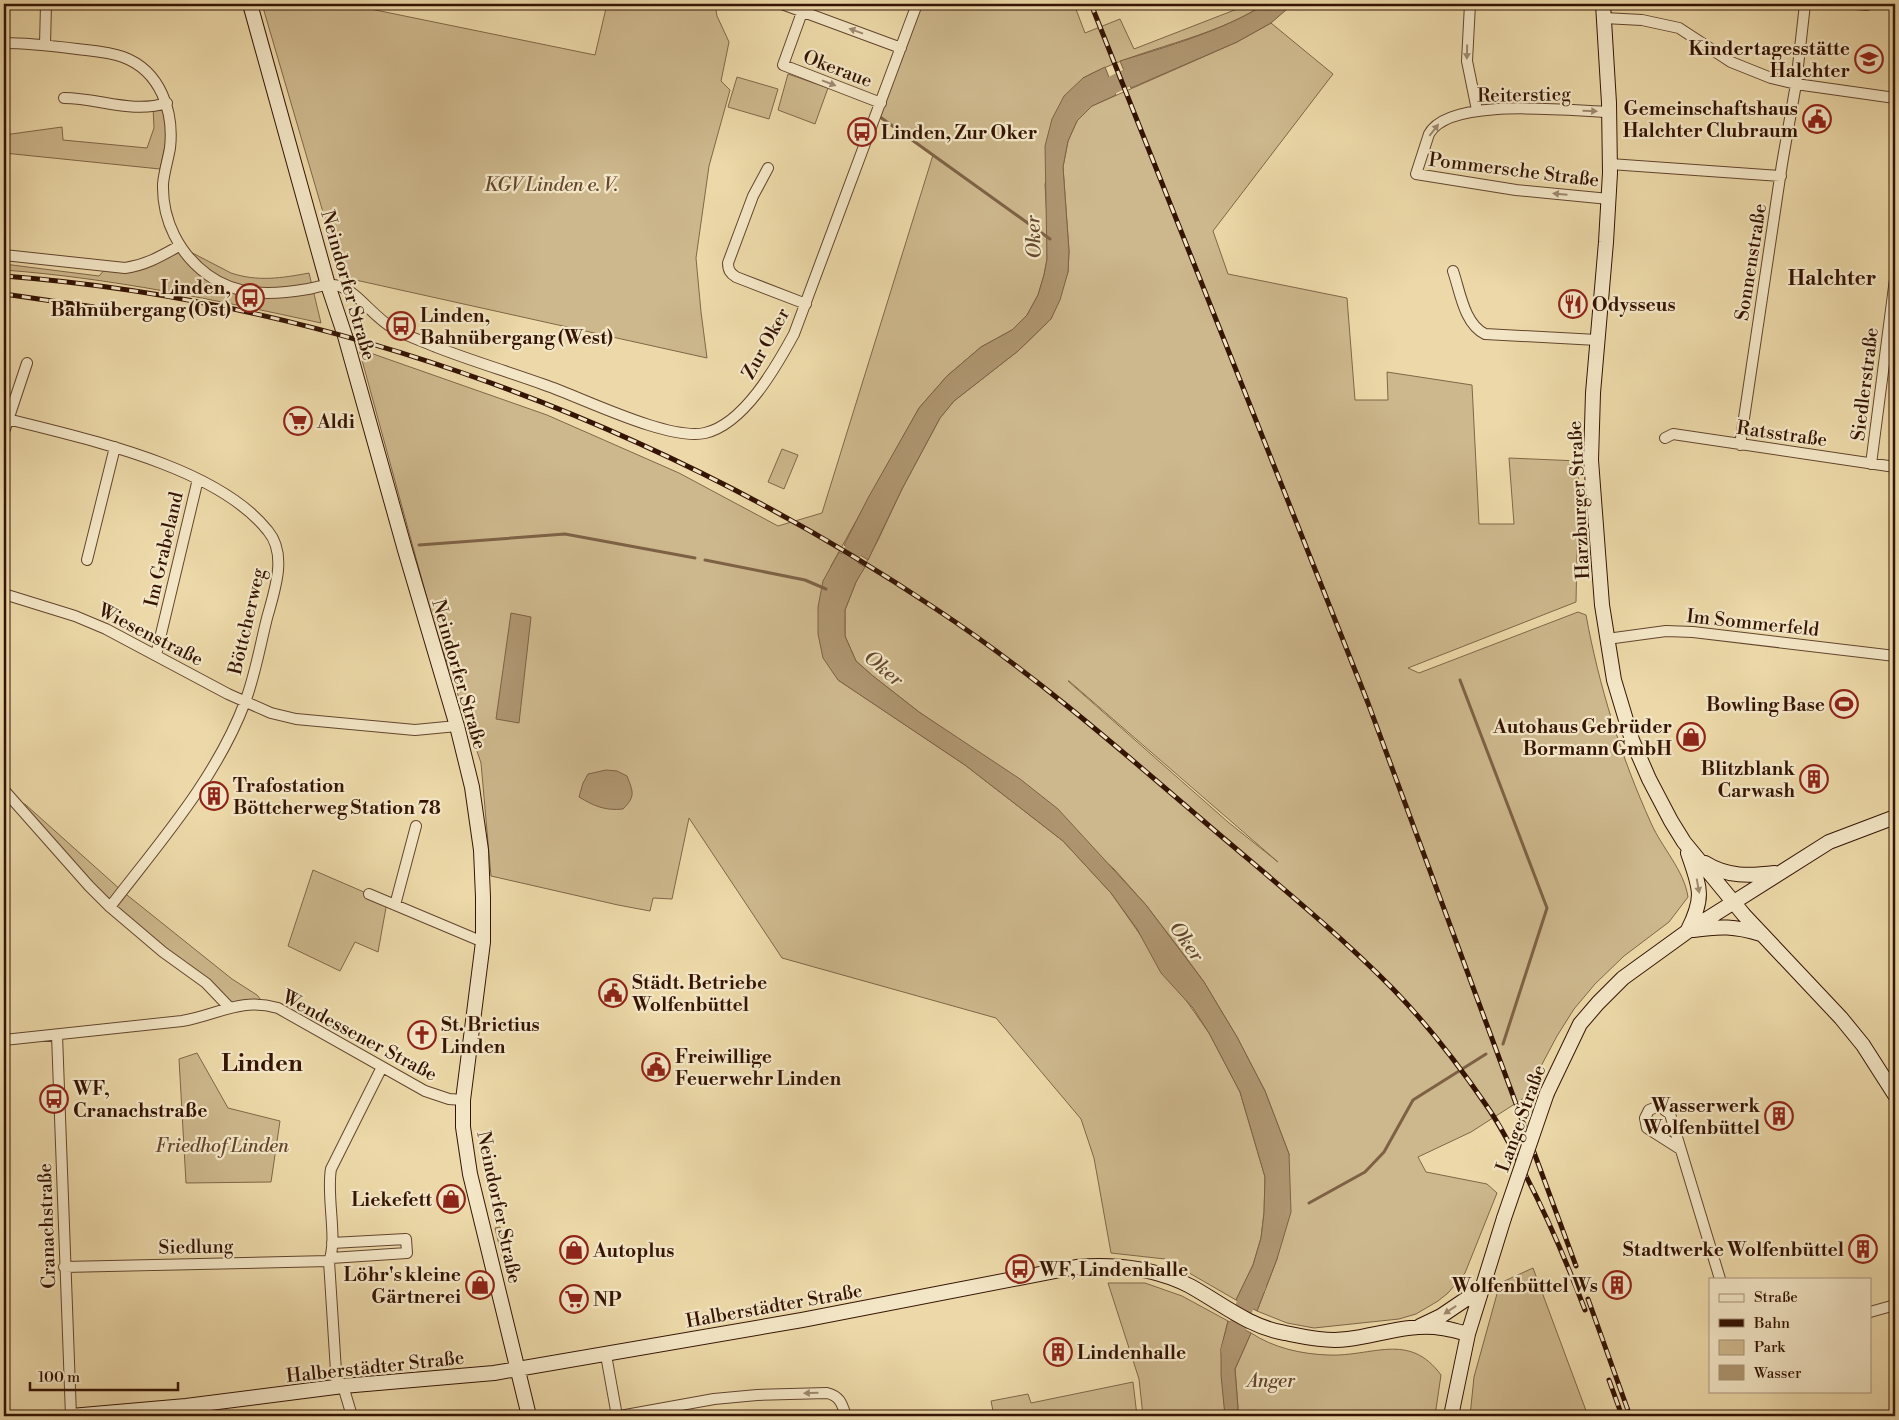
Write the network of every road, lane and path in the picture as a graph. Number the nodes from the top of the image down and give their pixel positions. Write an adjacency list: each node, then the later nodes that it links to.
1 (46, 4): 13 (street)
2 (250, 4): 31 (main road, Neindorfer Straße)
3 (782, 4): 10 (street)
4 (917, 4): 14 (street, Zur Oker)
5 (1470, 4): 20 (street, one-way to 20)
6 (1603, 4): 11 (main road, Harzburger Straße)
7 (1805, 4): 15 (street, Sonnenstraße)
8 (1855, 4): 9 (street)
9 (1867, 5)
10 (804, 8): 14 (street, one-way to 10); 19 (street, Okeraue, one-way to 19)
11 (1604, 18): 15 (street); 21 (main road, Harzburger Straße)
12 (4, 42): 13 (street)
13 (45, 45): 18 (street)
14 (901, 48): 19 (street, Zur Oker)
15 (1796, 84): 17 (street); 25 (street, Sonnenstraße)
16 (64, 98): 18 (street)
17 (1895, 98)
18 (167, 103): 27 (street)
19 (881, 103): 32 (street, Zur Oker)
20 (1477, 110): 21 (street, Reiterstieg, one-way to 21); 24 (street, Reiterstieg, one-way to 20)
21 (1610, 112): 22 (main road, Harzburger Straße)
22 (1610, 164): 25 (street); 26 (main road, Harzburger Straße)
23 (768, 168): 32 (street)
24 (1416, 174): 26 (street, Pommersche Straße, one-way to 24)
25 (1781, 176): 38 (street, Sonnenstraße)
26 (1609, 199): 33 (main road, Harzburger Straße)
27 (179, 246): 28 (street); 31 (street)
28 (4, 255)
29 (1454, 271): 33 (street)
30 (1895, 279): 40 (street, Siedlerstraße)
31 (328, 285): 32 (street, Zur Oker); 49 (main road, Neindorfer Straße)
32 (806, 304)
33 (1597, 340): 45 (main road, Harzburger Straße)
34 (27, 363): 35 (street)
35 (8, 419): 36 (street); 39 (street, Böttcherweg)
36 (4, 432)
37 (1665, 438): 38 (street, Ratsstraße)
38 (1740, 445): 40 (street, Ratsstraße)
39 (115, 447): 42 (street, Böttcherweg); 43 (street)
40 (1871, 464): 41 (street, Ratsstraße)
41 (1895, 466)
42 (198, 479): 46 (street, Im Grabeland); 48 (street, Böttcherweg)
43 (88, 560)
44 (4, 594): 46 (street, Wiesenstraße)
45 (1607, 639): 47 (street, Im Sommerfeld); 53 (main road, Harzburger Straße)
46 (156, 655): 48 (street, Wiesenstraße)
47 (1895, 656)
48 (245, 702): 49 (street, Wiesenstraße); 59 (street, Böttcherweg)
49 (457, 726): 62 (main road, Neindorfer Straße)
50 (4, 790): 59 (street)
51 (1895, 817): 55 (main road, Lange Straße)
52 (416, 826): 58 (street)
53 (1684, 842): 54 (main road, Harzburger Straße); 60 (main road, one-way to 60)
54 (1697, 858): 55 (main road); 57 (main road, Harzburger Straße)
55 (1779, 872): 57 (main road, Lange Straße)
56 (369, 894): 58 (street)
57 (1733, 902): 60 (main road, Lange Straße); 61 (main road, Harzburger Straße)
58 (395, 905): 62 (street)
59 (110, 907): 63 (street)
60 (1688, 931): 61 (main road); 74 (main road, Lange Straße, bridge)
61 (1762, 934): 67 (main road, Harzburger Straße)
62 (483, 942): 68 (main road, Neindorfer Straße)
63 (229, 1007): 64 (street, Wendessener Straße); 66 (street, Wendessener Straße)
64 (57, 1035): 65 (street, Wendessener Straße); 72 (street, Cranachstraße)
65 (4, 1040)
66 (382, 1067): 68 (street, Wendessener Straße); 70 (street)
67 (1895, 1095)
68 (463, 1100): 80 (main road, Neindorfer Straße)
69 (1680, 1149): 73 (street)
70 (332, 1243): 71 (street); 71 (street, Siedlung)
71 (330, 1259): 72 (street, Siedlung); 81 (street)
72 (64, 1267): 83 (street, Cranachstraße)
73 (1720, 1278)
74 (1481, 1289): 77 (main road, one-way to 77); 78 (main road, Lange Straße)
75 (1895, 1305): 76 (street)
76 (1872, 1311)
77 (1417, 1327): 78 (main road, Halberstädter Straße); 79 (main road, Halberstädter Straße)
78 (1468, 1334): 88 (main road, Lange Straße)
79 (606, 1355): 80 (main road, Halberstädter Straße); 86 (street)
80 (518, 1369): 81 (main road, Halberstädter Straße); 85 (main road, Neindorfer Straße)
81 (340, 1386): 83 (main road, Halberstädter Straße); 84 (street)
82 (663, 1412): 86 (street); 87 (street, one-way to 82)
83 (71, 1416)
84 (352, 1416)
85 (529, 1416)
86 (618, 1416)
87 (846, 1416)
88 (1451, 1416)

